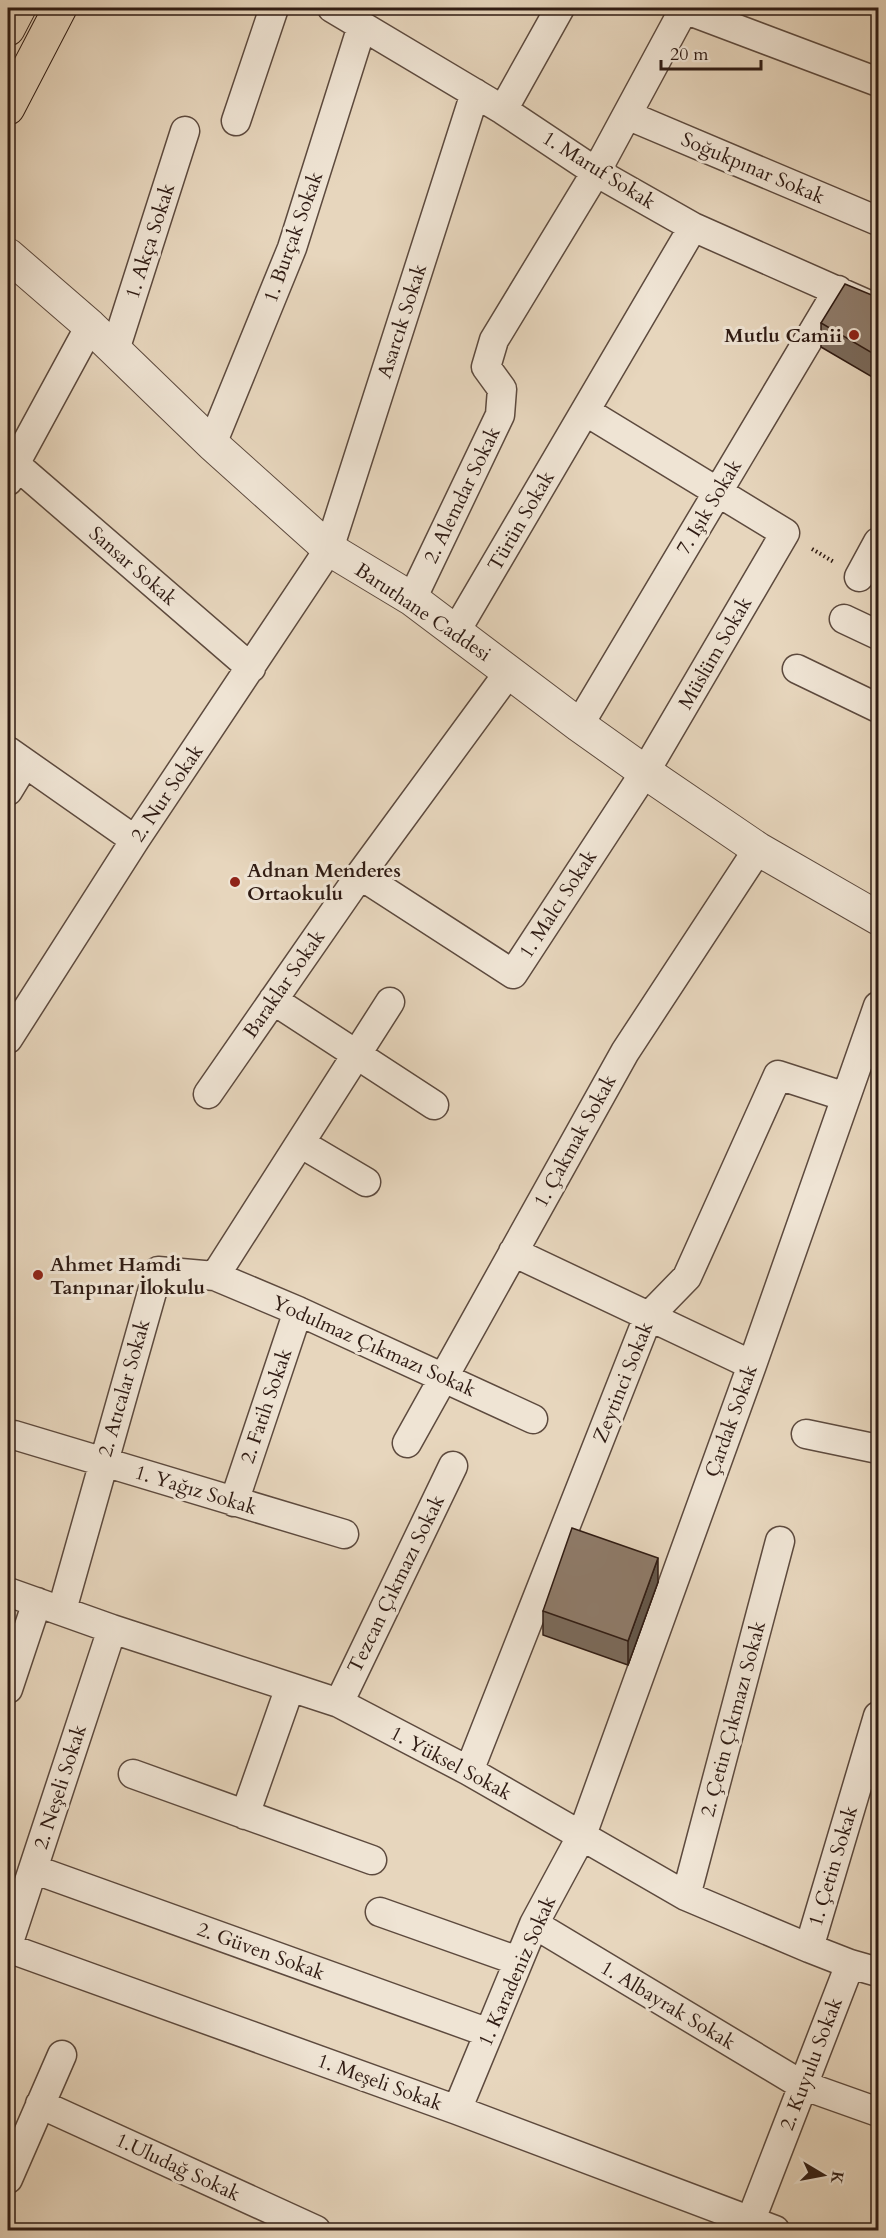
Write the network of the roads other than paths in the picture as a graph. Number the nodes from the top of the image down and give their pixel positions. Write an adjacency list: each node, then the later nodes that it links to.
1 (20, 8): 6 (main road)
2 (60, 8): 9 (main road)
3 (274, 8): 12 (street)
4 (560, 8): 10 (street)
5 (345, 14): 8 (street, 1. Maruf Sokak); 23 (street, 1. Burçak Sokak)
6 (8, 29)
7 (879, 82): 11 (street)
8 (475, 93): 10 (street, 1. Maruf Sokak); 27 (street, Asarcık Sokak)
9 (8, 108)
10 (503, 110): 14 (street, 1. Maruf Sokak)
11 (627, 115): 14 (street); 15 (street, Soğukpınar Sokak)
12 (236, 121)
13 (185, 131): 21 (street, 1. Akça Sokak)
14 (596, 172): 16 (street, 1. Maruf Sokak); 29 (street, 2. Alemdar Sokak)
15 (879, 221)
16 (693, 227): 18 (street, 1. Maruf Sokak); 22 (street, Türün Sokak)
17 (8, 255): 20 (street, Baruthane Caddesi)
18 (838, 290): 19 (street, 1. Maruf Sokak); 25 (street, 7. Işık Sokak)
19 (879, 309)
20 (90, 326): 21 (street, Baruthane Caddesi); 24 (street)
21 (115, 350): 23 (street, Baruthane Caddesi)
22 (585, 411): 25 (street); 31 (street, Türün Sokak)
23 (212, 444): 27 (street, Baruthane Caddesi)
24 (11, 473): 33 (street, Sansar Sokak)
25 (718, 491): 37 (street, 7. Işık Sokak); 39 (street, Müslüm Sokak)
26 (879, 542): 28 (street)
27 (329, 549): 29 (street, Baruthane Caddesi); 33 (street, 2. Nur Sokak)
28 (859, 577)
29 (412, 599): 31 (street, Baruthane Caddesi)
30 (844, 619): 32 (street)
31 (456, 631): 35 (street, Baruthane Caddesi)
32 (879, 635)
33 (251, 668): 41 (street, 2. Nur Sokak)
34 (797, 669): 36 (street)
35 (509, 672): 37 (street, Baruthane Caddesi); 43 (street, Baraklar Sokak)
36 (879, 708)
37 (579, 725): 39 (street, Baruthane Caddesi)
38 (16, 757): 40 (street); 41 (street)
39 (645, 772): 42 (street, Baruthane Caddesi); 43 (street, 1. Malcı Sokak)
40 (8, 791)
41 (135, 840): 48 (street, 2. Nur Sokak)
42 (758, 849): 44 (street, Baruthane Caddesi); 55 (street, 1. Çakmak Sokak)
43 (360, 875): 45 (street, Baraklar Sokak)
44 (879, 918)
45 (273, 1000): 49 (street); 50 (street, Baraklar Sokak)
46 (390, 1002): 49 (street)
47 (879, 1005): 51 (street, Çardak Sokak)
48 (8, 1040)
49 (356, 1055): 52 (street); 53 (street)
50 (208, 1094)
51 (846, 1097): 58 (street, Zeytinci Sokak); 59 (street, Çardak Sokak)
52 (434, 1105)
53 (300, 1143): 54 (street); 56 (street)
54 (366, 1182)
55 (513, 1252): 58 (street); 60 (street, 1. Çakmak Sokak)
56 (215, 1276): 57 (street, Yodulmaz Çıkmazı Sokak); 66 (street, 2. Atıcalar Sokak)
57 (298, 1311): 60 (street, Yodulmaz Çıkmazı Sokak); 68 (street, 2. Fatih Sokak)
58 (648, 1317): 59 (street); 78 (street, Zeytinci Sokak)
59 (752, 1365): 81 (street, Çardak Sokak)
60 (445, 1377): 61 (street, Yodulmaz Çıkmazı Sokak); 64 (street, 1. Çakmak Sokak)
61 (533, 1419)
62 (806, 1434): 65 (street)
63 (14, 1435): 66 (street, 1. Yağız Sokak)
64 (407, 1443)
65 (879, 1449)
66 (103, 1463): 68 (street, 1. Yağız Sokak); 72 (street, 2. Atıcalar Sokak)
67 (453, 1466): 76 (street, Tezcan Çıkmazı Sokak)
68 (234, 1502): 69 (street, 1. Yağız Sokak)
69 (344, 1534)
70 (780, 1541): 84 (street, 2. Çetin Çıkmazı Sokak)
71 (8, 1592): 72 (street, 1. Yüksel Sokak)
72 (49, 1606): 73 (street, 1. Yüksel Sokak); 75 (street)
73 (112, 1629): 74 (street, 1. Yüksel Sokak); 83 (street, 2. Neşeli Sokak)
74 (290, 1687): 76 (street, 1. Yüksel Sokak); 80 (street)
75 (8, 1689)
76 (339, 1703): 78 (street, 1. Yüksel Sokak)
77 (879, 1716): 88 (street, 1. Çetin Sokak)
78 (469, 1771): 81 (street, 1. Yüksel Sokak)
79 (133, 1774): 80 (street)
80 (245, 1815): 82 (street)
81 (582, 1835): 84 (street, 1. Yüksel Sokak); 86 (street, 1. Karadeniz Sokak)
82 (372, 1860)
83 (33, 1869): 87 (street, 2. Neşeli Sokak); 92 (street, 2. Güven Sokak)
84 (686, 1896): 88 (street, 1. Yüksel Sokak)
85 (380, 1912): 89 (street)
86 (534, 1924): 89 (street, 1. Karadeniz Sokak); 94 (street, 1. Albayrak Sokak)
87 (8, 1946): 96 (street, 1. Meşeli Sokak)
88 (808, 1948): 90 (street, 1. Yüksel Sokak)
89 (518, 1961): 92 (street, 1. Karadeniz Sokak)
90 (850, 1964): 91 (street, 1. Yüksel Sokak); 94 (street, 2. Kuyulu Sokak)
91 (879, 1972)
92 (489, 2033): 96 (street, 1. Karadeniz Sokak)
93 (62, 2055): 95 (street)
94 (802, 2085): 97 (street, 1. Albayrak Sokak); 100 (street, 2. Kuyulu Sokak)
95 (40, 2104): 98 (street); 101 (street, 1.Uludağ Sokak)
96 (457, 2110): 100 (street, 1. Meşeli Sokak)
97 (879, 2112)
98 (16, 2138): 99 (street)
99 (8, 2179)
100 (758, 2227)
101 (316, 2230)

